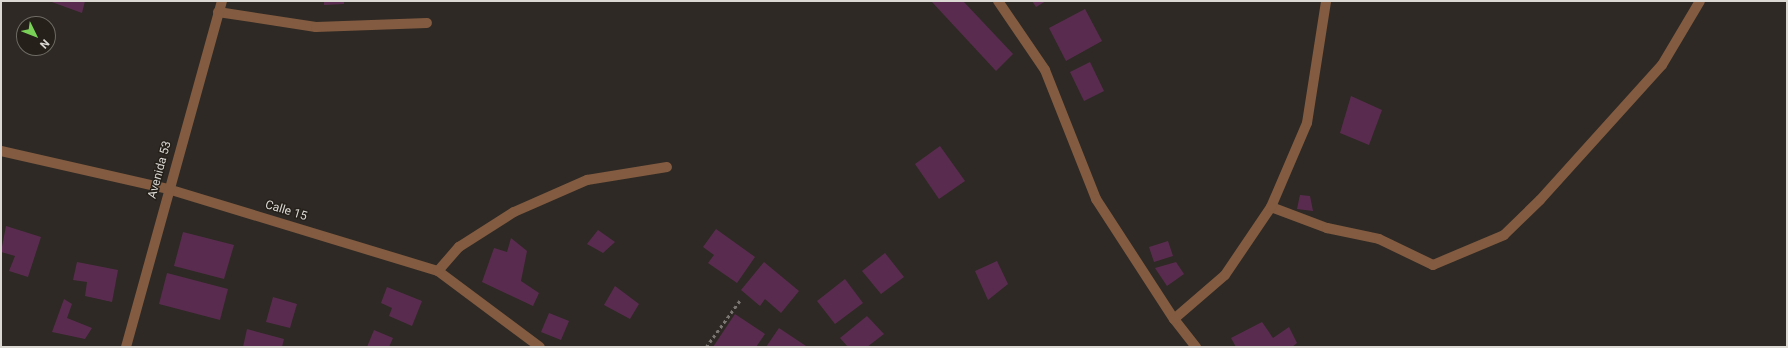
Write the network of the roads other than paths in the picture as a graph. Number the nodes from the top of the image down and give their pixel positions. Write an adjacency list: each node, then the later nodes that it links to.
1 (222, 1): 5 (street, Avenida 53)
2 (998, 1): 12 (street)
3 (1326, 1): 10 (street)
4 (1700, 1): 10 (street)
5 (218, 12): 6 (street); 9 (street, Avenida 53)
6 (427, 23)
7 (1, 151): 9 (street, Calle 15)
8 (666, 167): 11 (street)
9 (168, 189): 11 (street, Calle 15); 13 (street, Avenida 53)
10 (1271, 207): 12 (street)
11 (438, 271): 14 (street, Calle 15)
12 (1174, 319): 15 (street)
13 (126, 347)
14 (540, 347)
15 (1196, 347)

